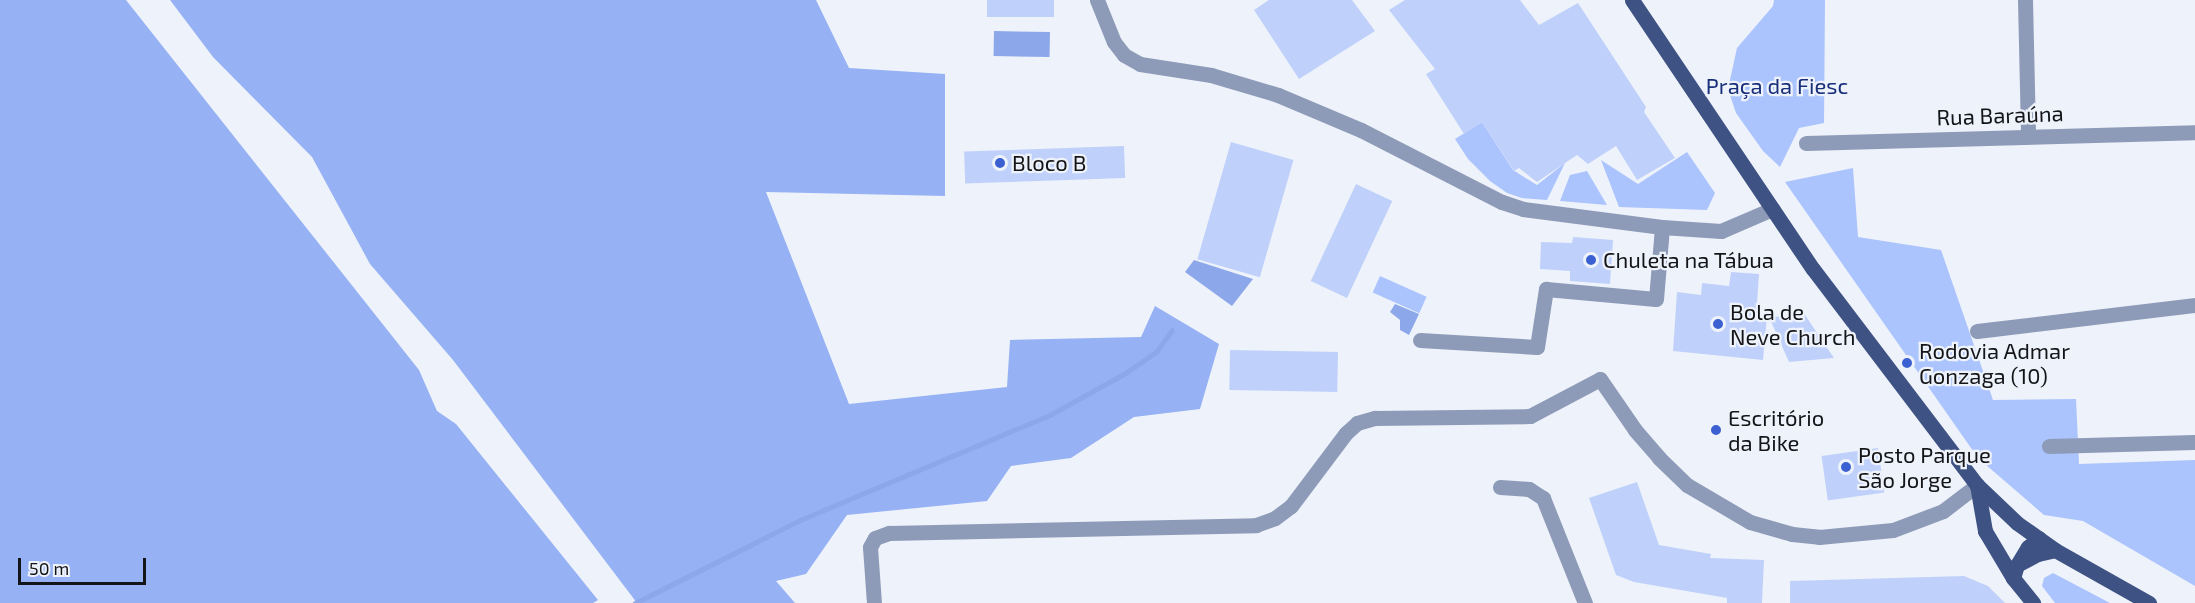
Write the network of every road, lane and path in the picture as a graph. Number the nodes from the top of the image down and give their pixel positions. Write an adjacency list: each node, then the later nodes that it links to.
1 (1096, 0): 8 (street)
2 (1632, 0): 7 (main road)
3 (2025, 0): 5 (street)
4 (2195, 132): 5 (street, Rua Baraúna)
5 (2028, 136): 6 (street, Rua Baraúna)
6 (1806, 143)
7 (1773, 209): 8 (street); 14 (main road)
8 (1662, 227): 11 (street)
9 (2195, 305): 10 (street)
10 (1977, 331)
11 (1420, 340)
12 (2195, 442): 13 (street)
13 (2049, 446)
14 (1977, 485): 16 (main road); 18 (main road); 19 (street)
15 (1500, 487): 20 (street)
16 (2038, 538): 17 (main road); 18 (main road)
17 (2055, 550): 18 (main road); 22 (main road)
18 (2015, 571): 21 (main road)
19 (874, 603)
20 (1585, 603)
21 (2033, 603)
22 (2149, 603)

